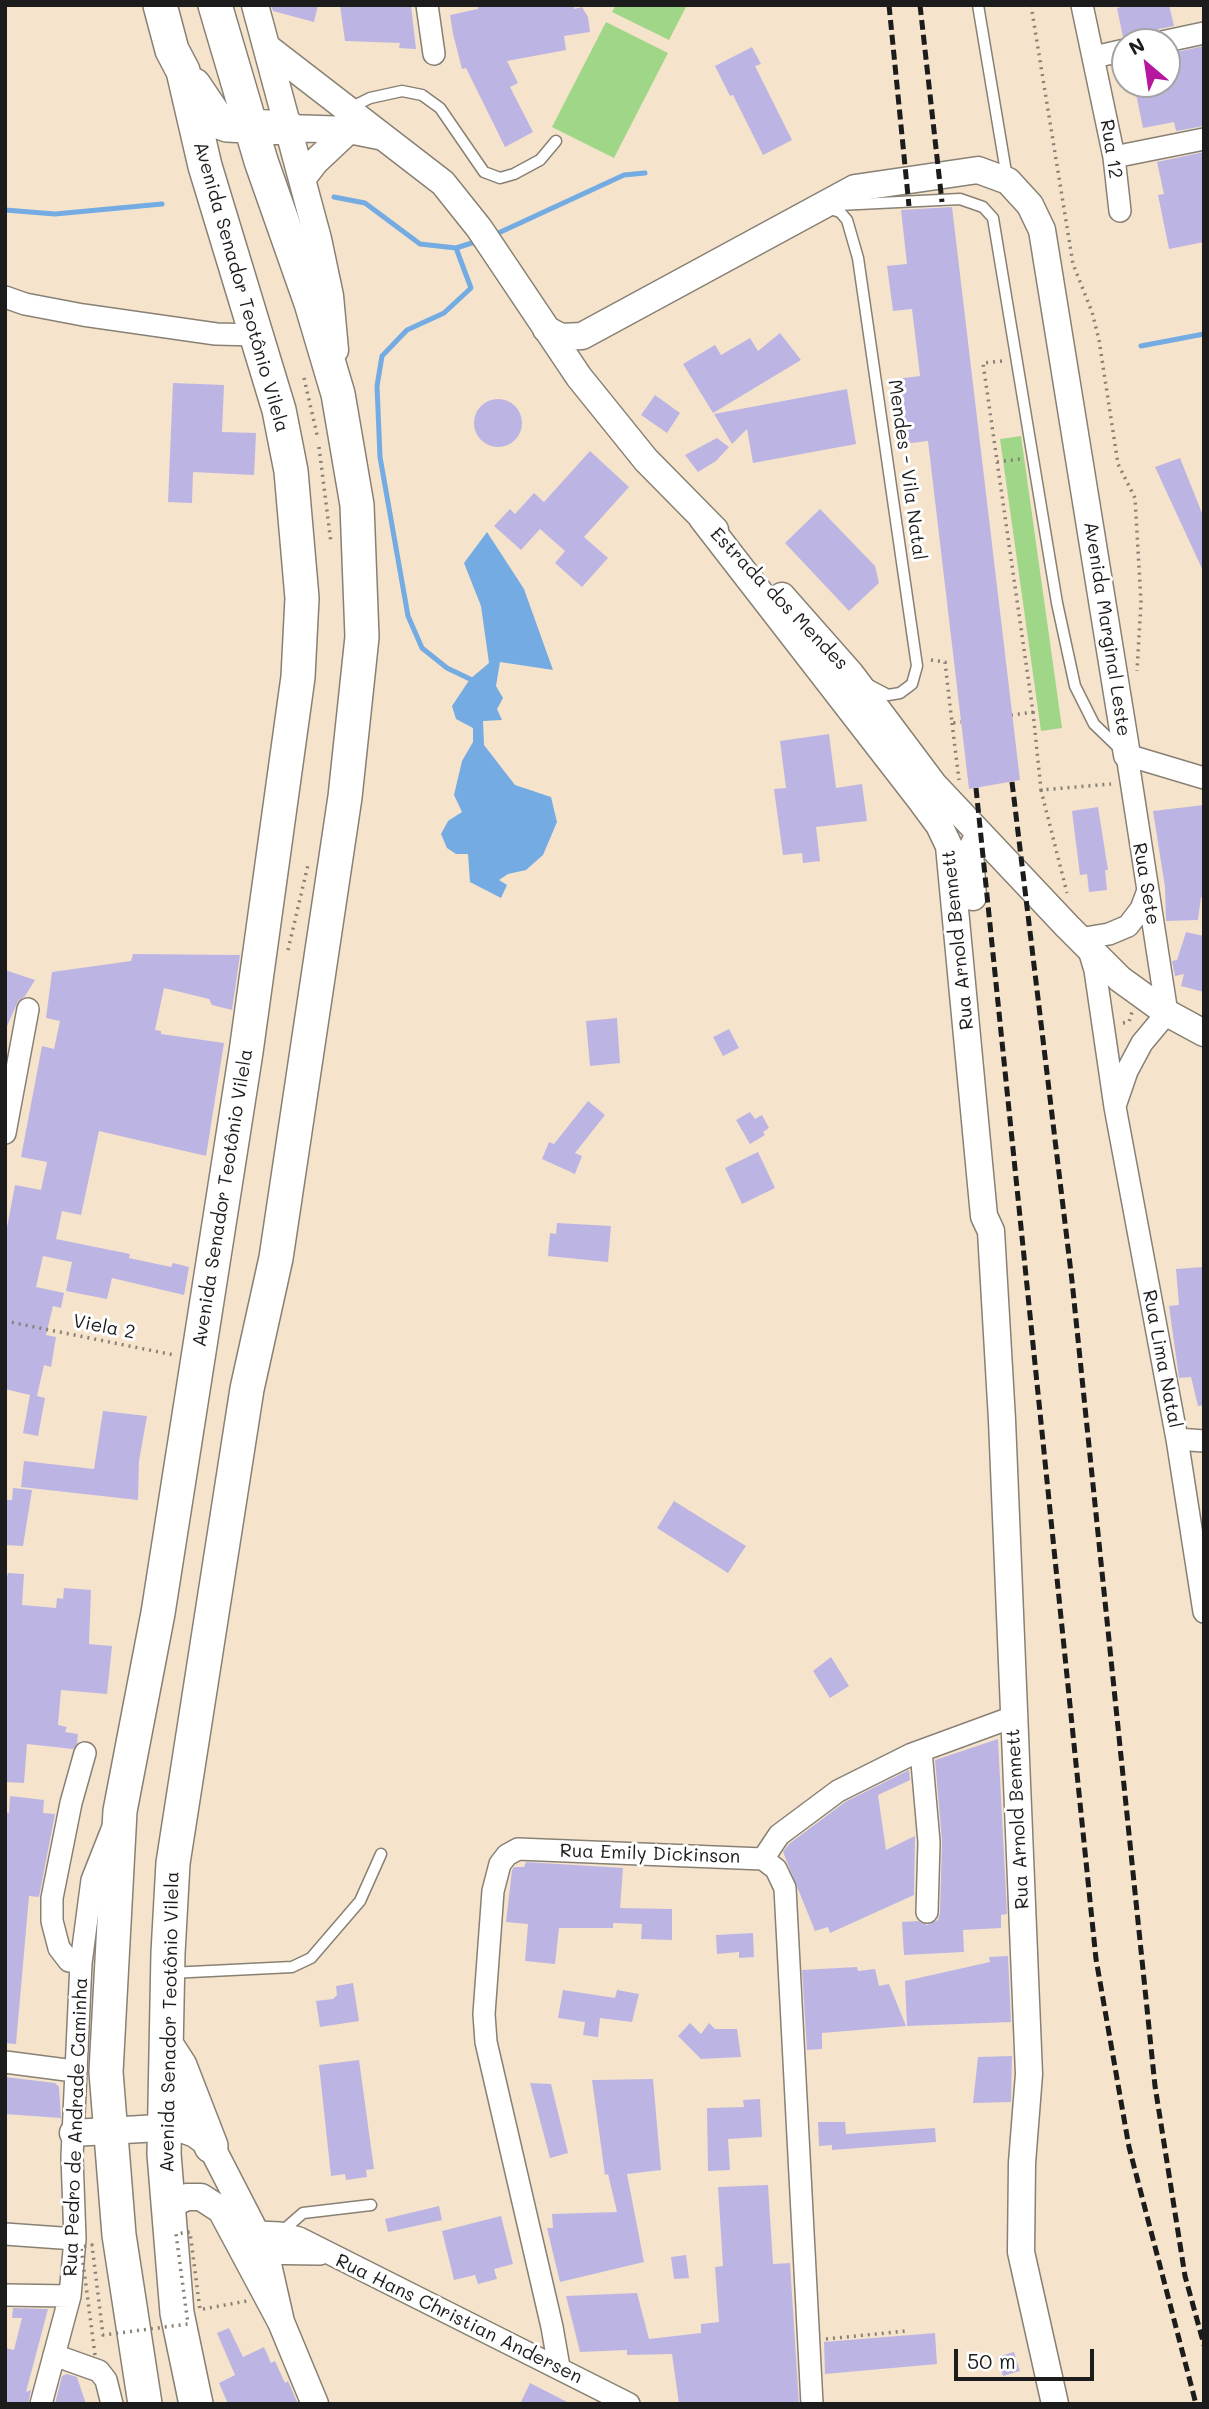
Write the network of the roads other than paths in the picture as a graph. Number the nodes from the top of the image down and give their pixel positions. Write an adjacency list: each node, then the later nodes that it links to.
1 (160, 5): 10 (main road, Avenida Senador Teotônio Vilela)
2 (215, 5): 15 (main road, Avenida Senador Teotônio Vilela)
3 (255, 5): 9 (street, Avenida Senador Teotônio Vilela)
4 (427, 5): 12 (street)
5 (978, 5): 21 (lane)
6 (1082, 5): 13 (street, Rua 12)
7 (1204, 33): 8 (street)
8 (1181, 38)
9 (268, 48): 14 (street, Estrada dos Mendes); 16 (street, Avenida Senador Teotônio Vilela)
10 (172, 50): 15 (main road); 26 (main road, Avenida Senador Teotônio Vilela)
11 (1111, 53): 13 (street)
12 (434, 54)
13 (1094, 57): 19 (street, Rua 12)
14 (348, 120): 16 (street); 18 (lane); 20 (street); 25 (street, Estrada dos Mendes)
15 (250, 125): 16 (main road); 29 (main road, Avenida Senador Teotônio Vilela)
16 (289, 128): 20 (street, Avenida Senador Teotônio Vilela)
17 (1204, 139): 19 (street)
18 (556, 141)
19 (1114, 157): 23 (street, Rua 12)
20 (302, 179): 29 (street, Avenida Senador Teotônio Vilela)
21 (1008, 181): 22 (street, Avenida Marginal Leste); 32 (street, Avenida Marginal Leste)
22 (822, 206): 27 (street, Avenida Marginal Leste); 31 (lane, Mendes - Vila Natal); 32 (lane, Avenida Marginal Leste)
23 (1120, 211)
24 (5, 297): 26 (street)
25 (546, 329): 27 (street); 28 (street, Estrada dos Mendes)
26 (258, 335): 49 (main road, Avenida Senador Teotônio Vilela)
27 (582, 336): 28 (street)
28 (576, 373): 30 (street, Estrada dos Mendes)
29 (338, 394): 54 (main road, Avenida Senador Teotônio Vilela)
30 (702, 518): 31 (street, Estrada dos Mendes); 42 (street, Rua Arnold Bennett)
31 (850, 673): 34 (street, Estrada dos Mendes)
32 (1127, 755): 33 (street); 35 (street, Rua Sete)
33 (1204, 778)
34 (984, 839): 36 (street, Estrada dos Mendes); 42 (street, Rua Arnold Bennett)
35 (1147, 893): 36 (street); 38 (street, Rua Sete)
36 (1084, 943): 38 (street, Estrada dos Mendes); 40 (street, Rua Lima Natal)
37 (28, 1009): 41 (street)
38 (1167, 1013): 39 (street, Estrada dos Mendes); 40 (street, Rua Lima Natal)
39 (1204, 1033)
40 (1115, 1107): 43 (street, Rua Lima Natal)
41 (5, 1133)
42 (991, 1231): 46 (street, Rua Arnold Bennett)
43 (1177, 1439): 44 (street); 45 (street, Rua Lima Natal)
44 (1204, 1440)
45 (1204, 1612)
46 (1013, 1717): 47 (street); 79 (street, Rua Arnold Bennett)
47 (921, 1751): 51 (street); 52 (street)
48 (85, 1753): 53 (street)
49 (120, 1811): 53 (street, Rua Pedro de Andrade Caminha); 59 (main road, Avenida Senador Teotônio Vilela)
50 (381, 1854): 54 (lane)
51 (764, 1858): 71 (street, Rua Emily Dickinson); 78 (street, Rua Emily Dickinson)
52 (927, 1912)
53 (80, 1963): 57 (street, Rua Pedro de Andrade Caminha)
54 (167, 1973): 55 (main road, Avenida Senador Teotônio Vilela)
55 (166, 2043): 58 (main road, Avenida Senador Teotônio Vilela); 61 (main road)
56 (5, 2062): 57 (street)
57 (74, 2071): 60 (street, Rua Pedro de Andrade Caminha)
58 (164, 2127): 59 (street); 61 (street); 63 (main road, Avenida Senador Teotônio Vilela)
59 (110, 2130): 60 (street); 75 (main road, Avenida Senador Teotônio Vilela)
60 (72, 2133): 65 (street, Rua Pedro de Andrade Caminha)
61 (211, 2146): 66 (street)
62 (371, 2205): 66 (lane)
63 (167, 2206): 66 (street); 76 (main road, Avenida Senador Teotônio Vilela)
64 (5, 2234): 65 (street)
65 (75, 2239): 68 (street, Rua Pedro de Andrade Caminha)
66 (257, 2242): 69 (street); 69 (street); 71 (street, Rua Hans Christian Andersen)
67 (5, 2295): 68 (street)
68 (70, 2296): 70 (street, Rua Pedro de Andrade Caminha)
69 (281, 2322): 77 (street)
70 (54, 2355): 73 (street, Rua Pedro de Andrade Caminha); 74 (street)
71 (559, 2367): 72 (street, Rua Hans Christian Andersen)
72 (619, 2402)
73 (41, 2404)
74 (112, 2404)
75 (145, 2404)
76 (196, 2404)
77 (315, 2404)
78 (812, 2404)
79 (1055, 2404)

